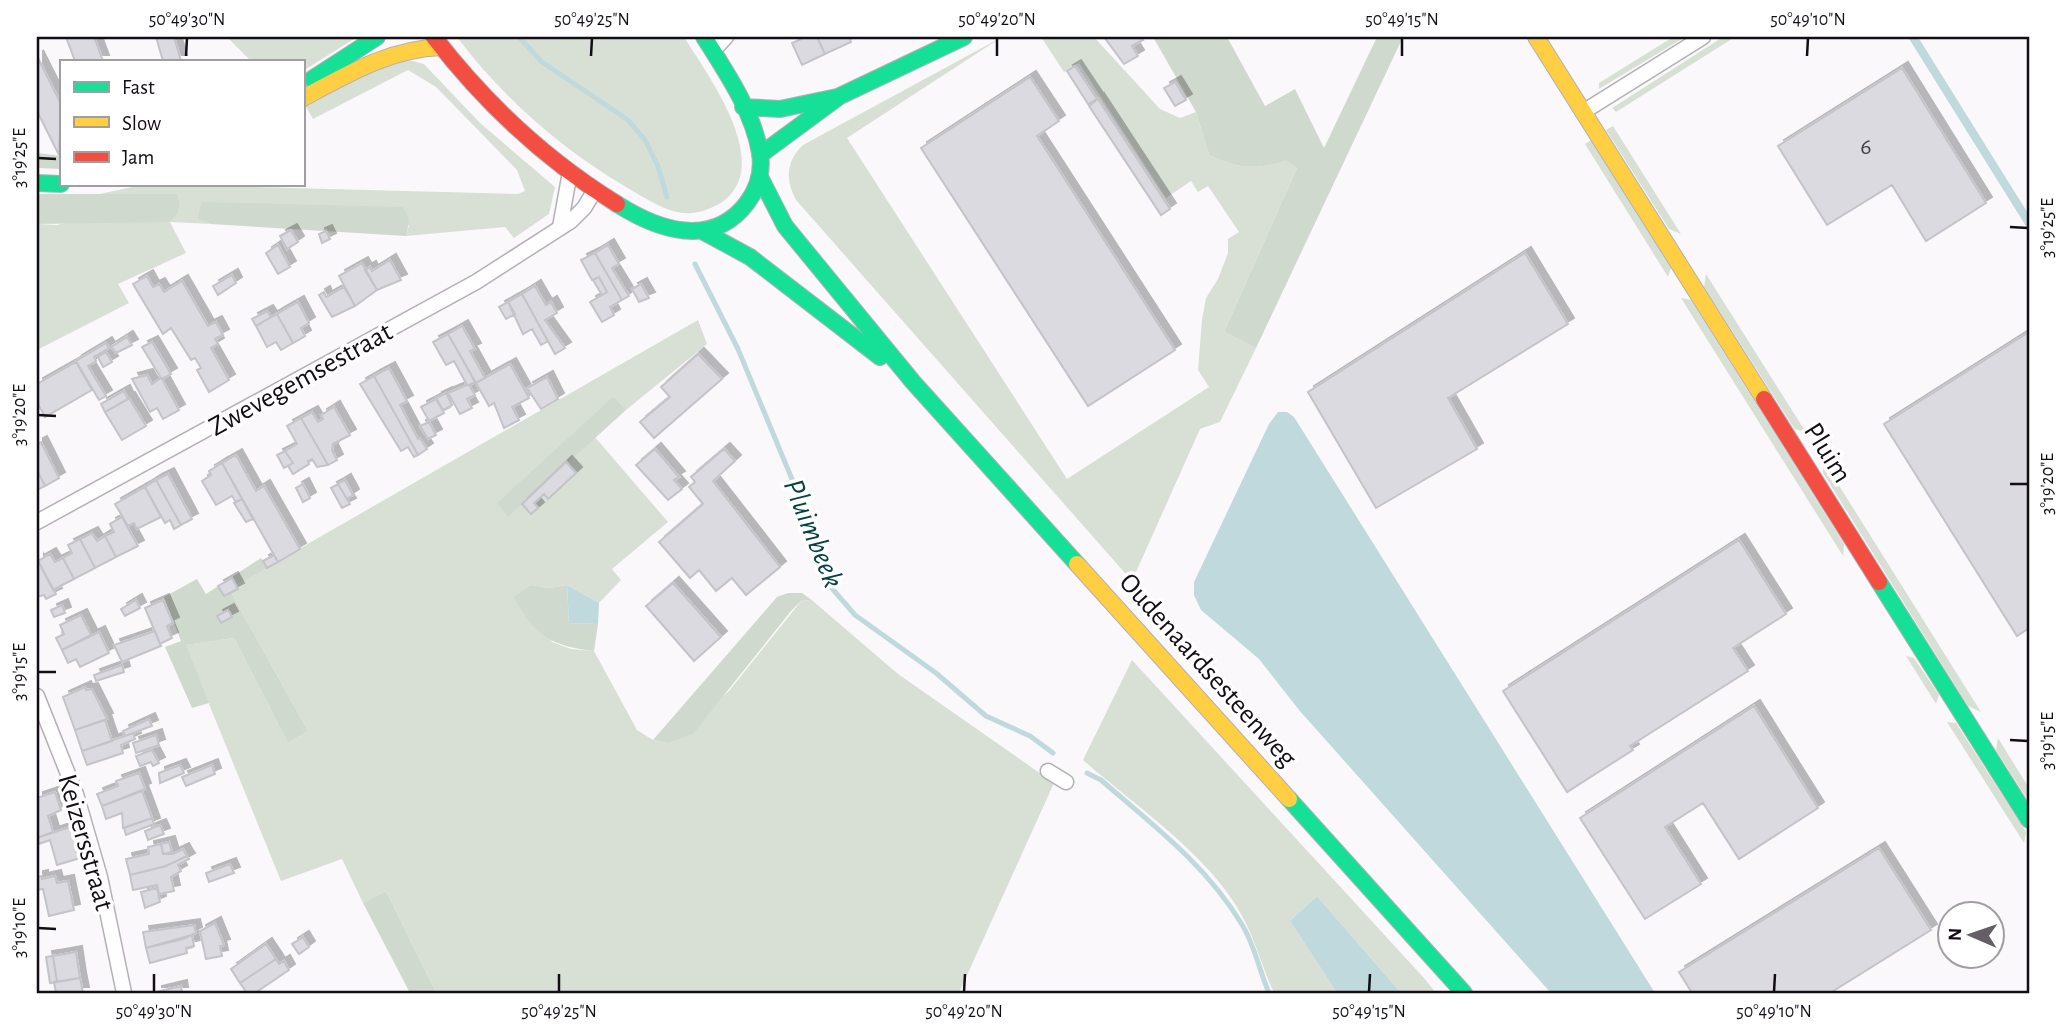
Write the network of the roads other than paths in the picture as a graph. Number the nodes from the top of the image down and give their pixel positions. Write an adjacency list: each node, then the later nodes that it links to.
1 (377, 37): 9 (main road)
2 (704, 37): 8 (main road)
3 (726, 37): 8 (street)
4 (964, 37): 10 (main road)
5 (1536, 37): 13 (main road, Pluim)
6 (1703, 37): 13 (street)
7 (437, 42): 11 (main road); 15 (main road)
8 (713, 51): 12 (main road)
9 (304, 84)
10 (839, 96): 12 (main road); 14 (main road)
11 (304, 97)
12 (743, 107): 14 (main road)
13 (1583, 112): 27 (main road, Pluim)
14 (760, 155): 16 (main road)
15 (570, 172): 19 (main road); 20 (street)
16 (760, 177): 21 (main road); 22 (main road, Oudenaardsesteenweg)
17 (37, 183): 18 (main road)
18 (60, 184)
19 (595, 190): 20 (street, Zwevegemsestraat); 21 (main road)
20 (560, 227): 23 (street, Zwevegemsestraat)
21 (704, 232): 22 (main road, Oudenaardsesteenweg)
22 (913, 382): 29 (main road, Oudenaardsesteenweg)
23 (37, 522)
24 (37, 696): 28 (street, Keizersstraat)
25 (1048, 771): 26 (street)
26 (1066, 782)
27 (2029, 820)
28 (124, 993)
29 (1464, 993)

